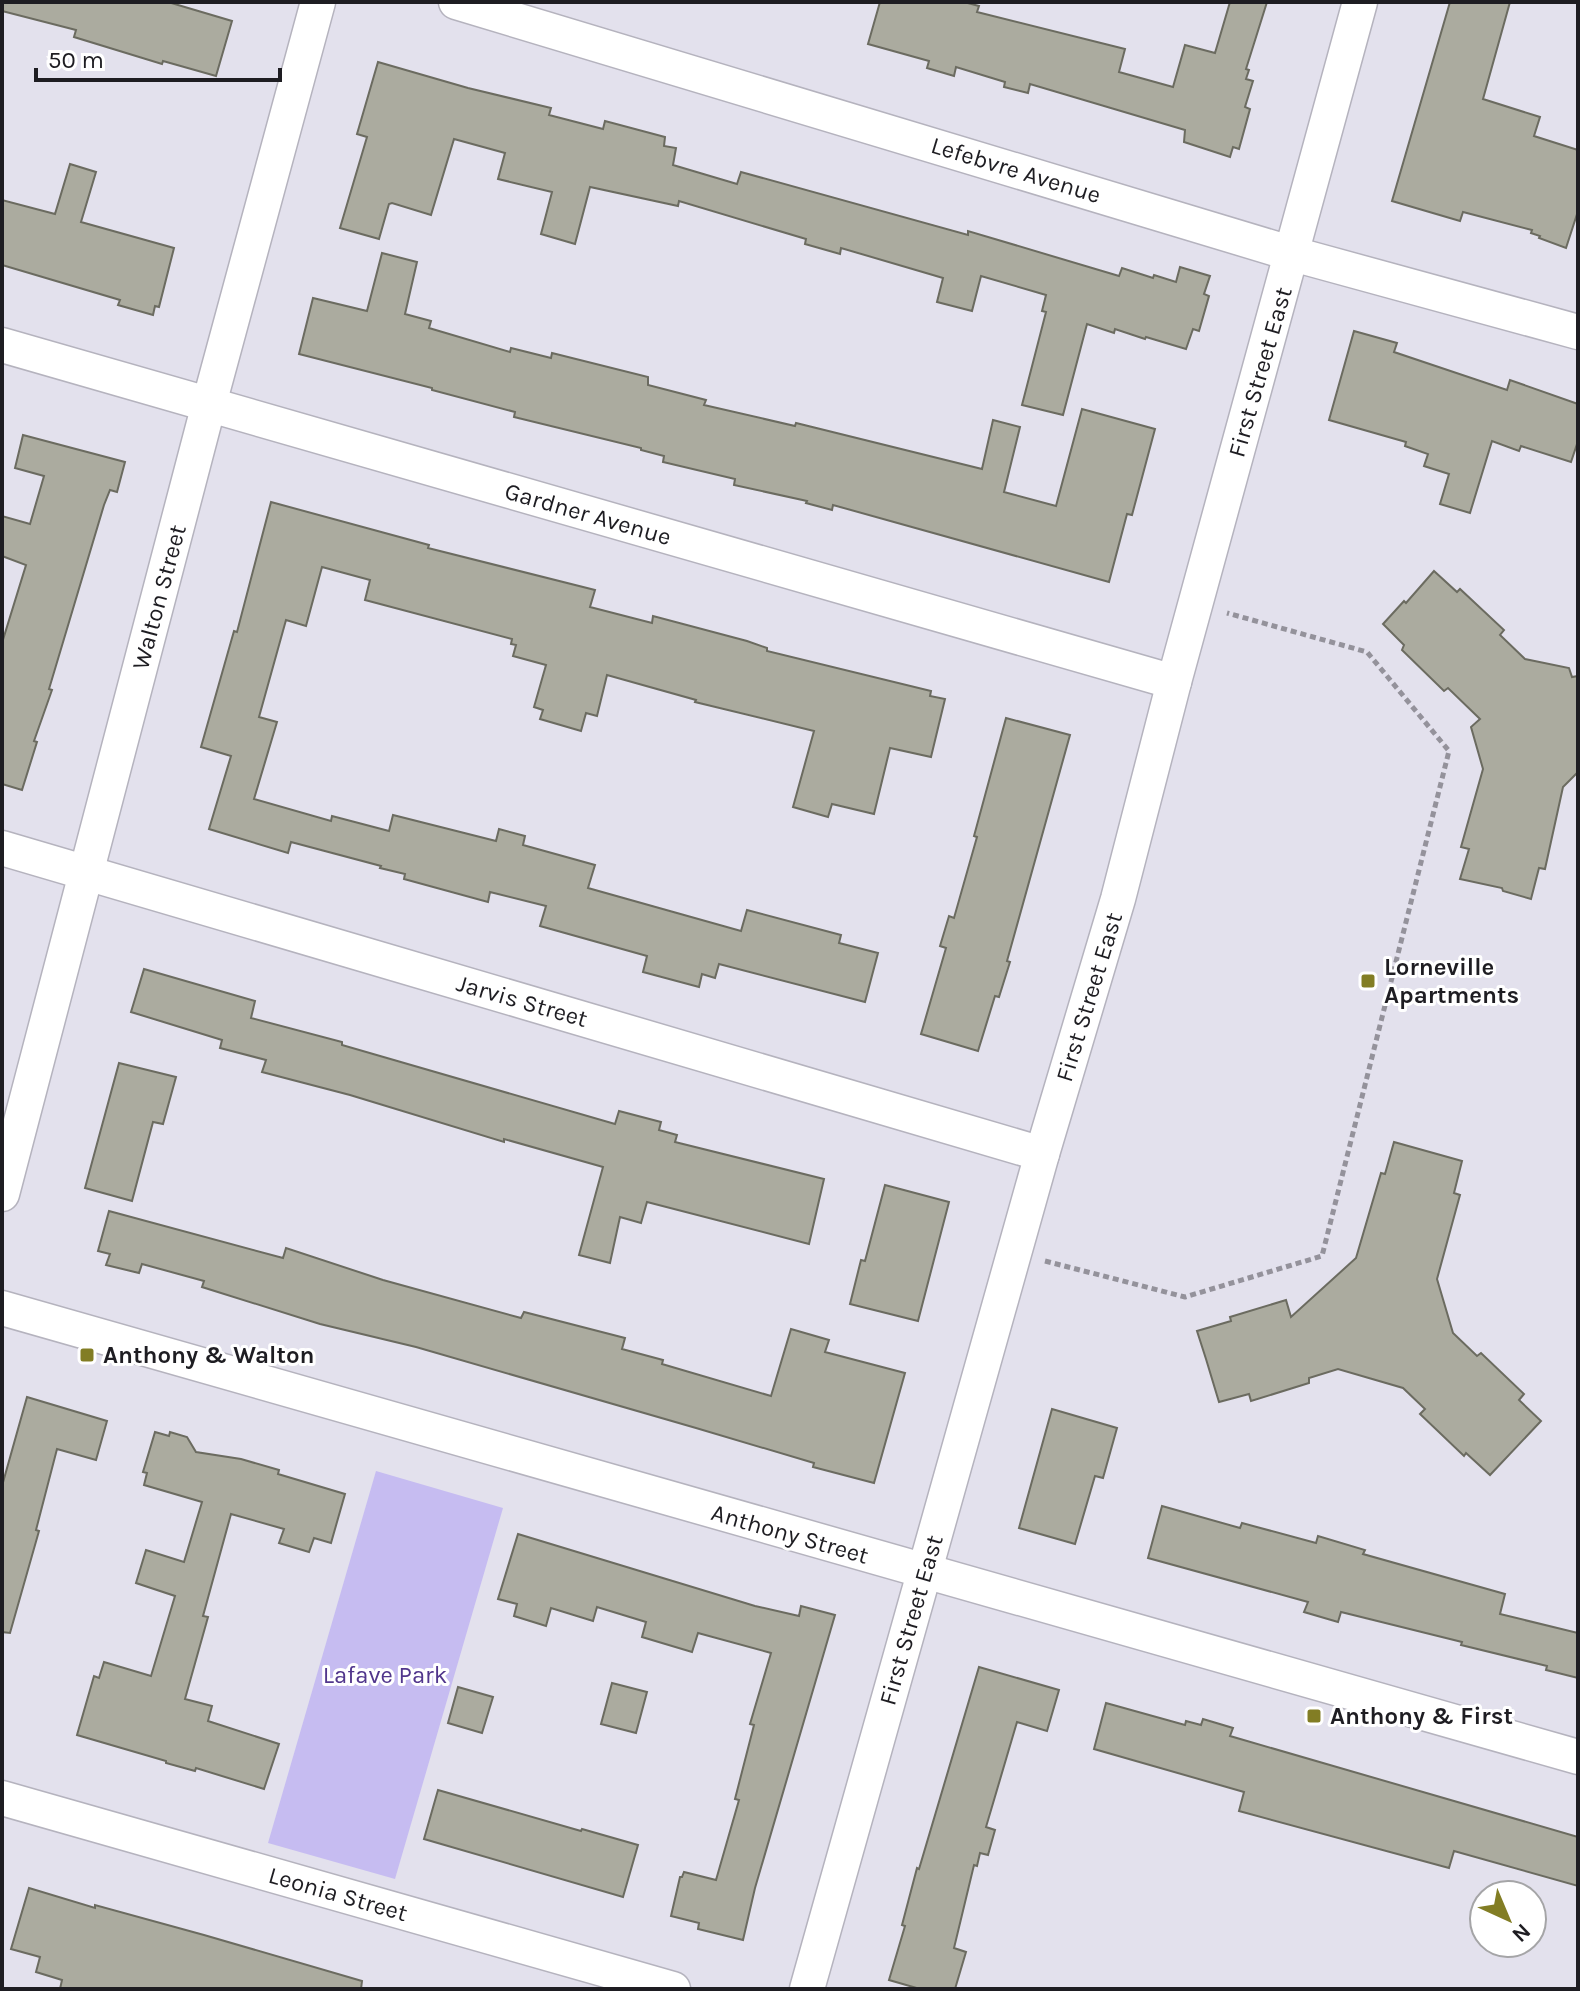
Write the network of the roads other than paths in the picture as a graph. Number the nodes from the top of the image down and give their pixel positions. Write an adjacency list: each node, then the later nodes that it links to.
1 (318, 2): 7 (street, Walton Street)
2 (456, 2): 4 (street, Lefebvre Avenue)
3 (1360, 2): 4 (street, First Street East)
4 (1293, 254): 5 (street, Lefebvre Avenue); 8 (street, First Street East)
5 (1578, 332)
6 (2, 345): 7 (street, Gardner Avenue)
7 (209, 404): 8 (street, Gardner Avenue); 10 (street, Walton Street)
8 (1174, 682): 11 (street, First Street East)
9 (2, 848): 10 (street, Jarvis Street)
10 (87, 872): 11 (street, Jarvis Street); 12 (street, Walton Street)
11 (1042, 1154): 14 (street, First Street East)
12 (2, 1194)
13 (2, 1308): 14 (street, Anthony Street)
14 (925, 1573): 15 (street, Anthony Street); 18 (street, First Street East)
15 (1578, 1757)
16 (2, 1798): 17 (street, Leonia Street)
17 (673, 1989)
18 (807, 1989)

